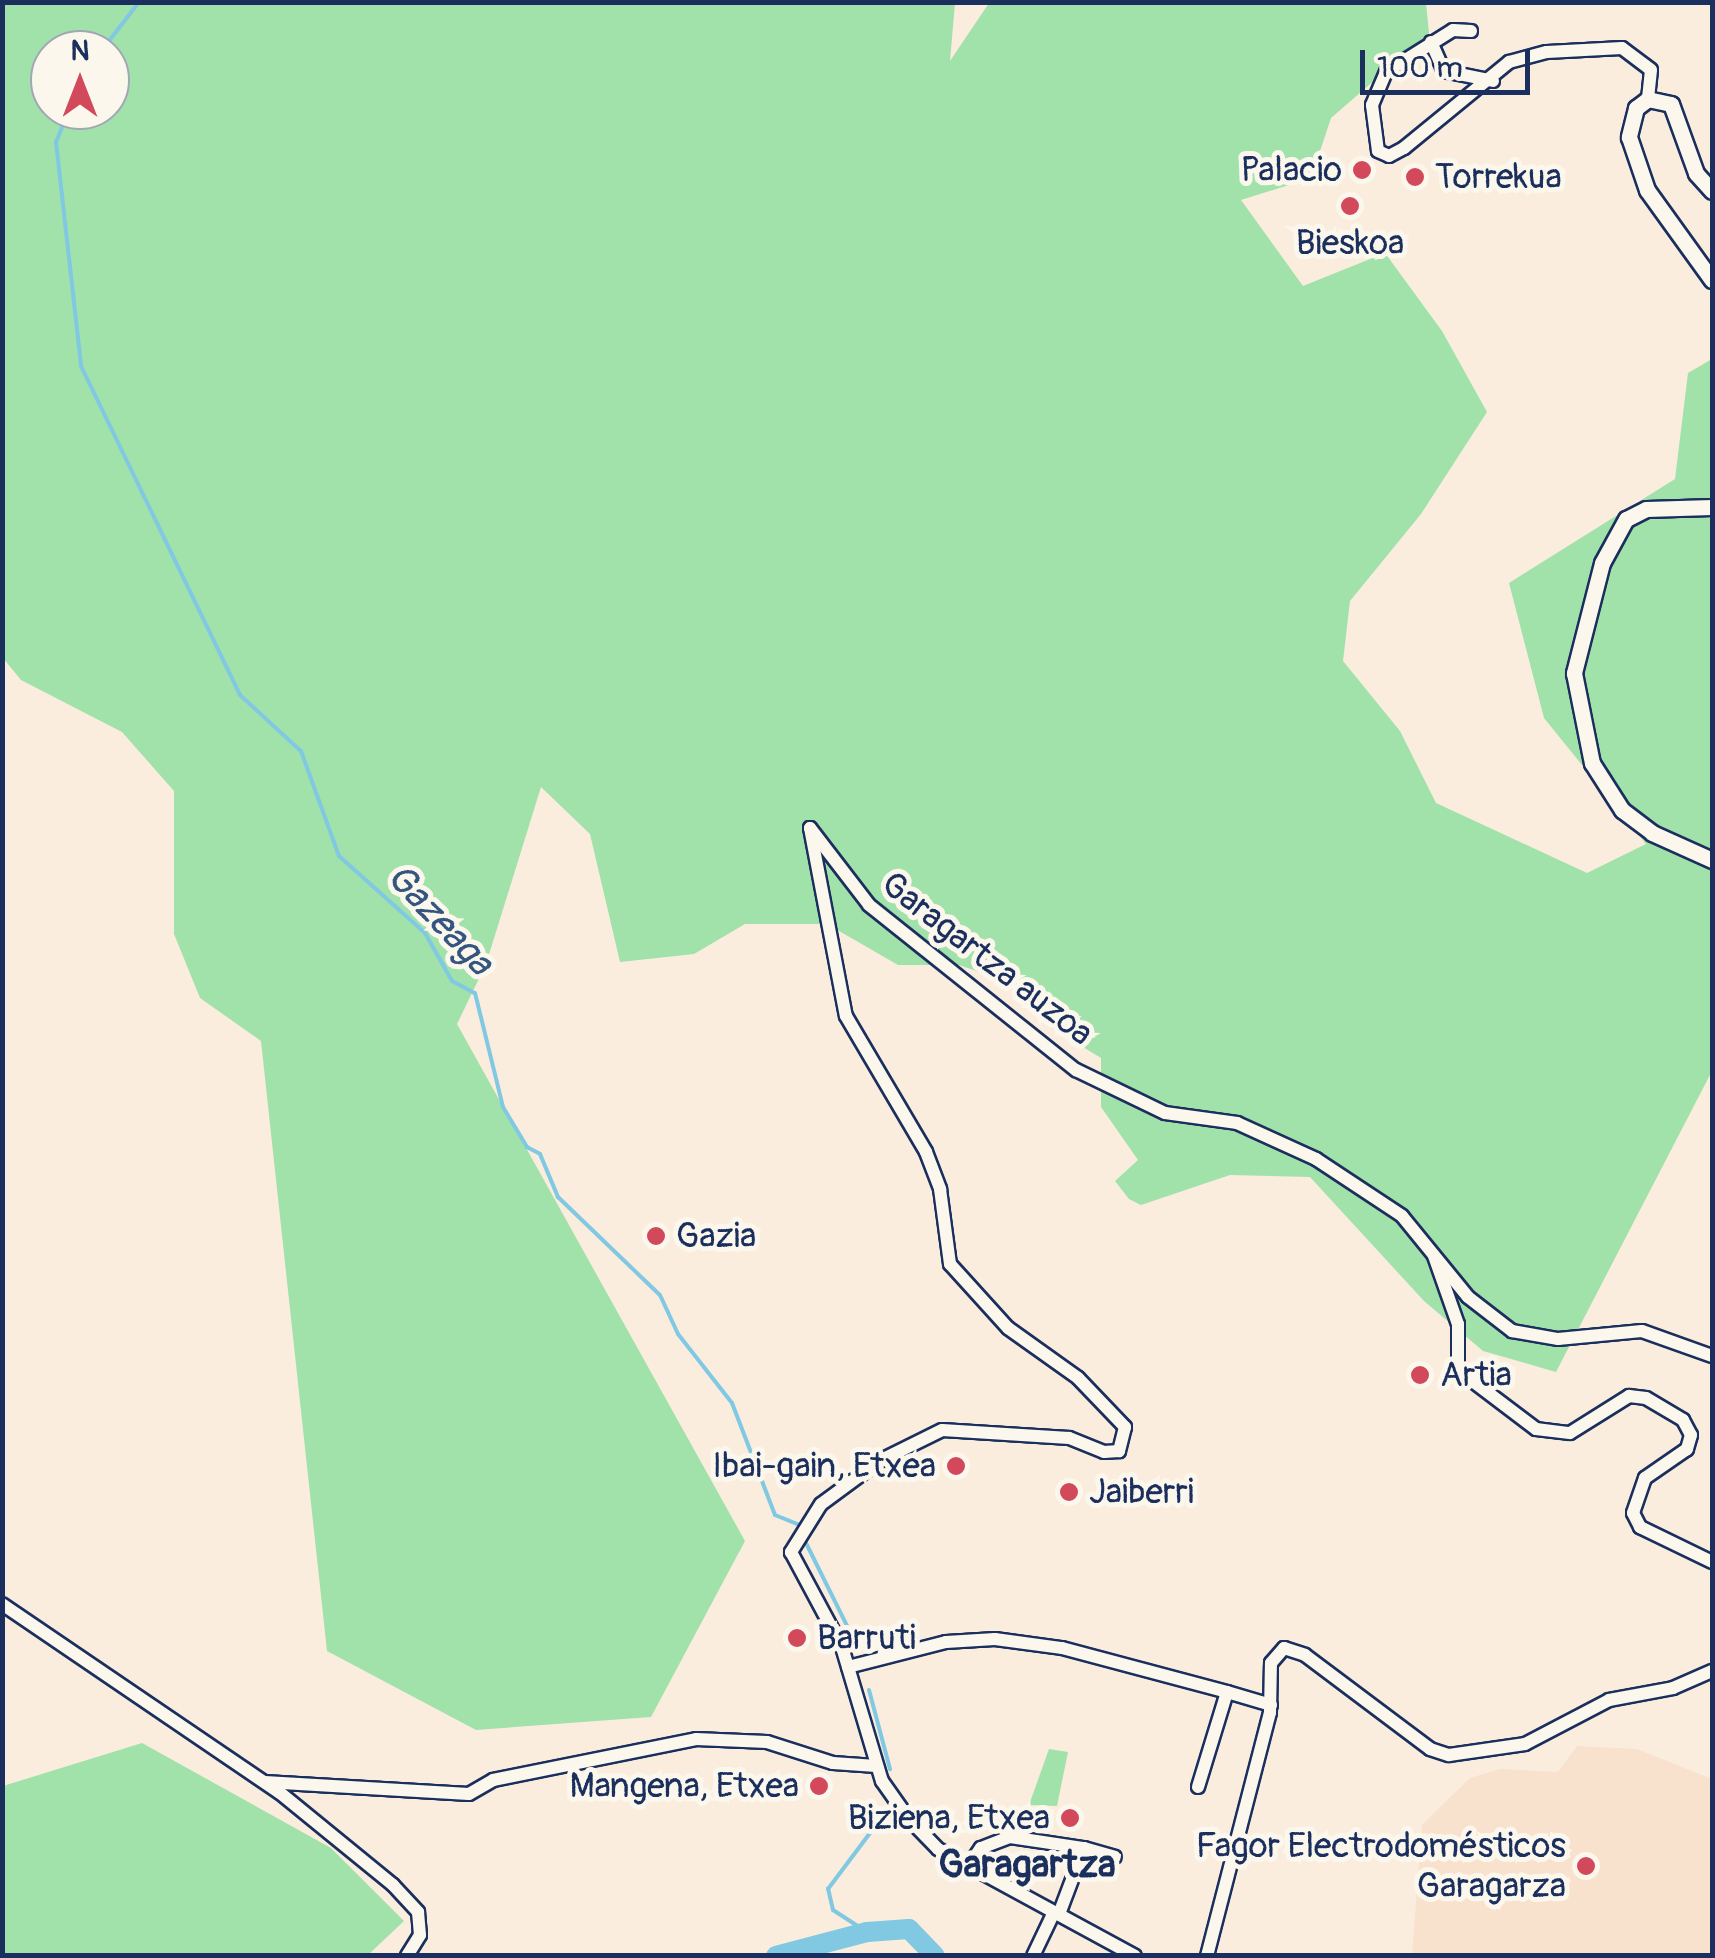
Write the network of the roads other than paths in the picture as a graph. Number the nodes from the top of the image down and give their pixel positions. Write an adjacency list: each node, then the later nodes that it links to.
1 (1471, 31): 2 (street)
2 (1432, 42): 3 (street); 3 (street)
3 (1493, 80): 4 (street)
4 (1648, 99): 5 (street); 6 (street)
5 (1712, 191)
6 (1712, 280)
7 (1712, 507): 8 (street)
8 (1712, 860)
9 (1434, 1256): 10 (street); 11 (street); 13 (street, Garagartza auzoa)
10 (1712, 1356)
11 (1712, 1562)
12 (2, 1604): 18 (street)
13 (848, 1667): 15 (street); 17 (street, Garagartza auzoa)
14 (1712, 1671): 16 (street)
15 (1226, 1692): 16 (street); 19 (street)
16 (1271, 1705): 27 (street)
17 (876, 1766): 18 (street); 22 (street, Garagartza auzoa)
18 (265, 1782): 24 (street)
19 (1198, 1786)
20 (1084, 1848): 21 (street); 22 (street); 23 (street)
21 (1115, 1857)
22 (968, 1867): 23 (street, Garagartza auzoa)
23 (1056, 1914): 25 (street); 26 (street, Garagartza auzoa)
24 (407, 1956)
25 (1032, 1956)
26 (1135, 1956)
27 (1206, 1956)

